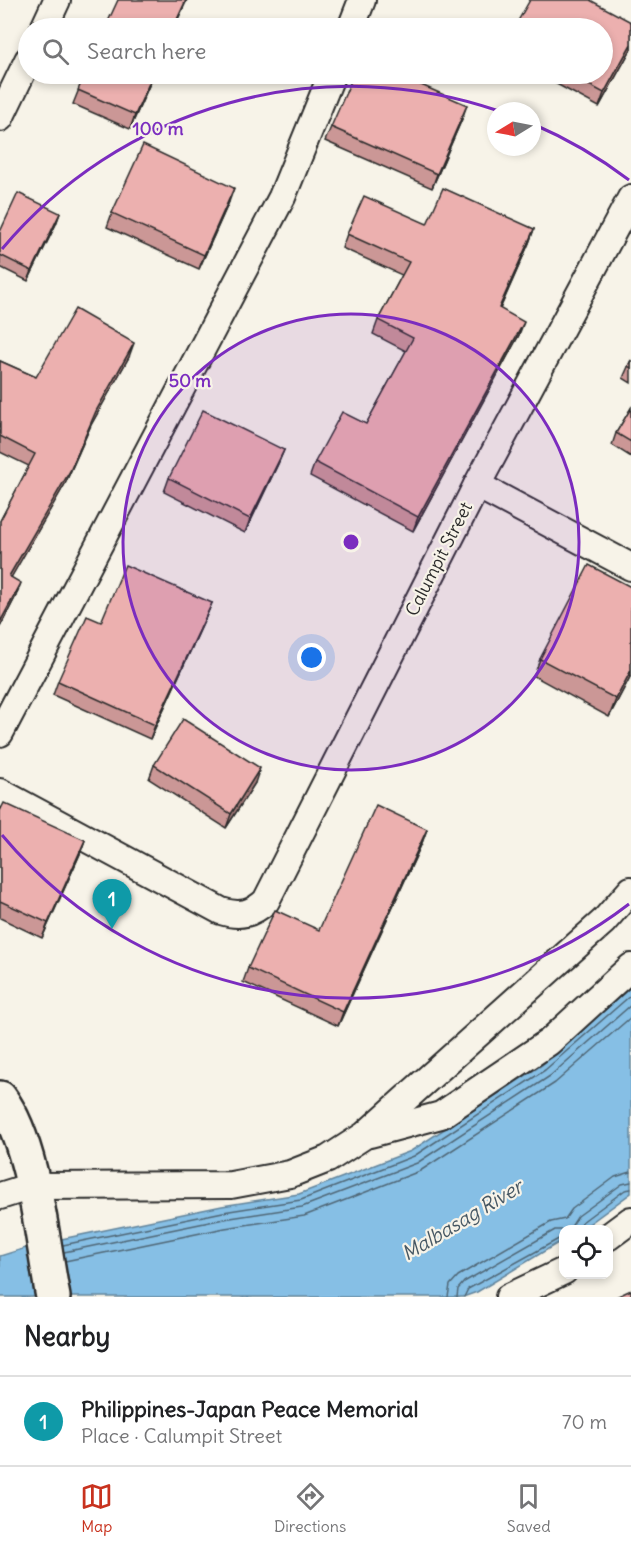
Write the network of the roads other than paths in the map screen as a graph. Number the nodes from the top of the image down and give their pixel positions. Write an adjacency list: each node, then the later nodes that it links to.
1 (57, 0): 3 (street)
2 (363, 0): 4 (street)
3 (49, 18)
4 (355, 18)
5 (18, 81): 7 (street)
6 (328, 84): 11 (street)
7 (0, 118)
8 (631, 198): 9 (street, Calumpit Street)
9 (477, 485): 10 (street); 12 (street, Calumpit Street)
10 (631, 567)
11 (0, 733)
12 (0, 792)
13 (631, 890): 16 (street)
14 (631, 967): 16 (street)
15 (0, 1098): 18 (street)
16 (365, 1135): 18 (street)
17 (0, 1196): 18 (street)
18 (35, 1201): 22 (street)
19 (631, 1220): 20 (street)
20 (613, 1234)
21 (559, 1272): 23 (street)
22 (53, 1297)
23 (509, 1297)

